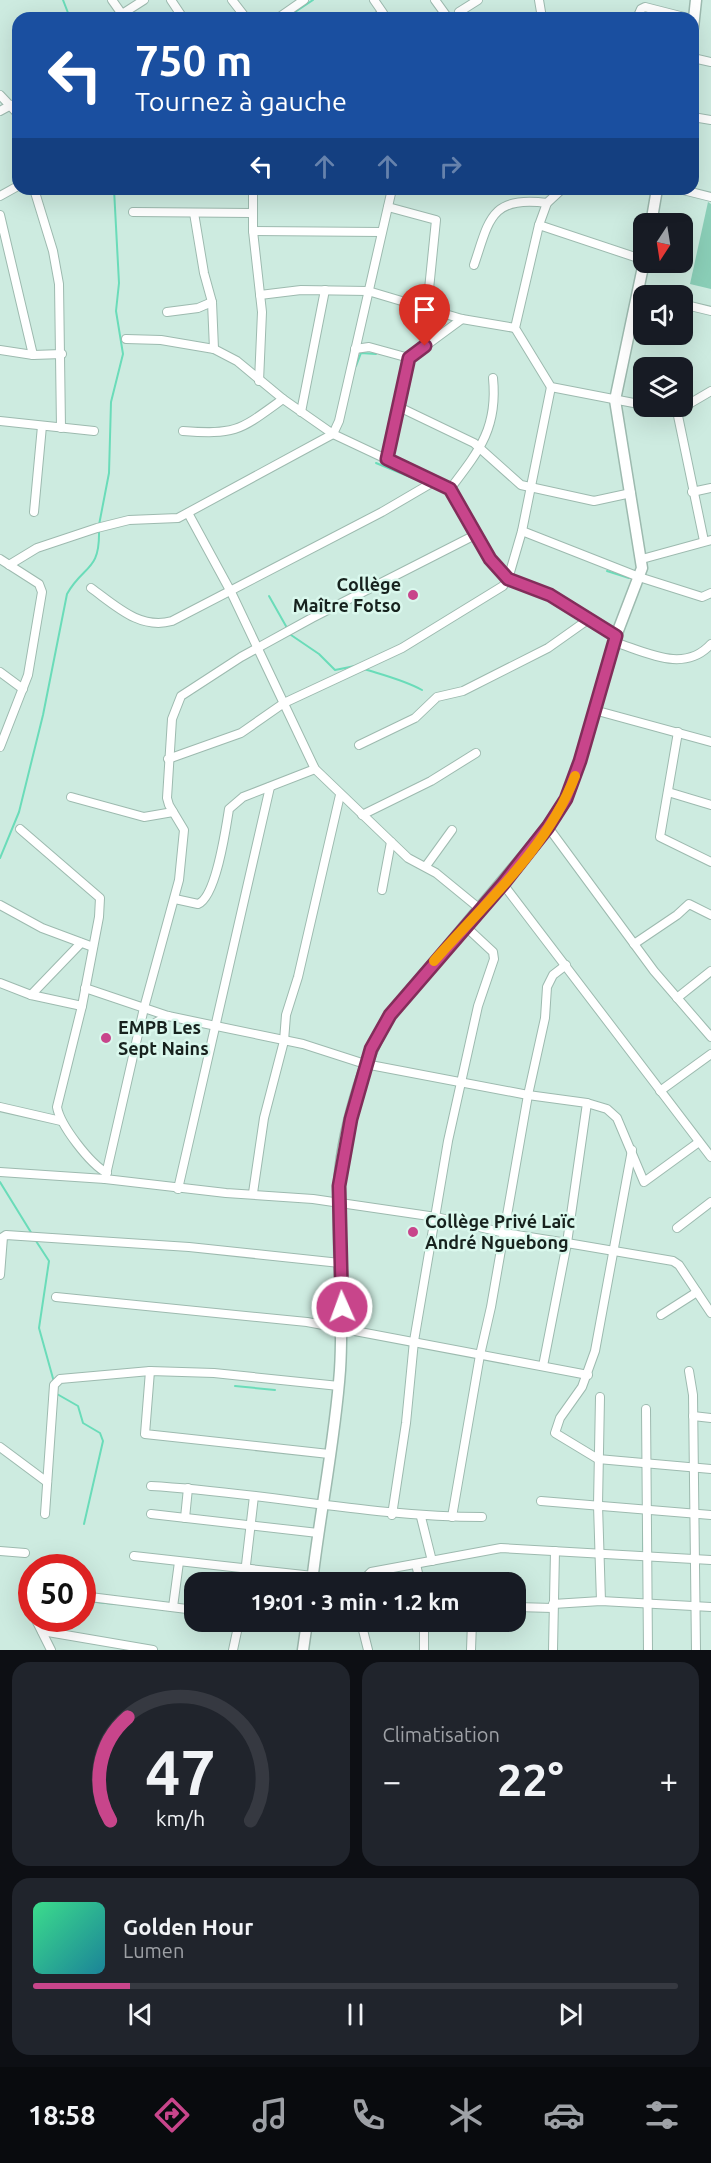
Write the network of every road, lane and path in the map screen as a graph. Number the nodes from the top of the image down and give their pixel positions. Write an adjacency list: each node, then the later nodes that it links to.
1 (144, 0): 5 (street)
2 (232, 0): 6 (street)
3 (478, 0): 8 (street)
4 (299, 1): 7 (street)
5 (128, 12)
6 (241, 12)
7 (285, 12)
8 (459, 12)
9 (639, 12): 10 (street)
10 (662, 12)
11 (0, 95): 12 (street)
12 (11, 105): 13 (street)
13 (0, 111)
14 (36, 195): 47 (street)
15 (250, 195): 22 (street)
16 (391, 195): 19 (street)
17 (656, 195): 23 (main road)
18 (549, 196): 25 (street); 29 (street)
19 (388, 207): 27 (street); 35 (street)
20 (133, 212): 21 (street)
21 (194, 213): 22 (street); 33 (street)
22 (252, 213): 26 (street)
23 (653, 213)
24 (0, 215): 48 (street)
25 (539, 225): 28 (street); 40 (street)
26 (253, 231): 27 (street); 32 (street)
27 (381, 232): 31 (street)
28 (633, 257)
29 (474, 265)
30 (325, 290): 31 (street); 32 (street); 59 (street)
31 (368, 291): 35 (street); 41 (street)
32 (260, 294): 51 (street)
33 (212, 302): 37 (street); 44 (street)
34 (693, 307): 36 (street)
35 (427, 309): 39 (street)
36 (711, 311)
37 (167, 312)
38 (633, 315): 55 (main road)
39 (462, 318): 40 (street); 49 (street)
40 (515, 328): 52 (street)
41 (359, 334): 43 (street); 45 (street)
42 (126, 339): 44 (street)
43 (369, 347): 45 (street); 49 (street)
44 (214, 349): 51 (street)
45 (355, 349): 66 (street)
46 (0, 350): 48 (street)
47 (62, 354): 48 (street); 63 (street)
48 (33, 355)
49 (409, 358): 58 (street)
50 (494, 378): 67 (street)
51 (259, 381): 54 (street)
52 (551, 387): 55 (street); 70 (street)
53 (711, 391): 56 (street)
54 (283, 399): 59 (street); 65 (street)
55 (615, 400): 57 (street); 74 (main road)
56 (693, 402)
57 (633, 403)
58 (399, 407): 67 (street); 68 (street)
59 (302, 412): 66 (street)
60 (678, 417): 73 (street)
61 (0, 421): 62 (street)
62 (42, 426): 63 (street); 75 (street)
63 (61, 428): 64 (street)
64 (94, 431)
65 (183, 431)
66 (333, 434): 68 (street); 76 (street)
67 (482, 448): 70 (street); 72 (street)
68 (387, 459): 69 (street)
69 (435, 481): 72 (street); 86 (street)
70 (529, 488): 74 (street); 77 (street)
71 (711, 488): 73 (street)
72 (450, 489): 78 (street)
73 (692, 492): 79 (street)
74 (631, 493): 81 (main road)
75 (34, 512)
76 (188, 513): 82 (street); 86 (street)
77 (522, 531): 83 (street); 84 (street)
78 (475, 535): 84 (street); 91 (street)
79 (707, 541): 81 (street)
80 (0, 559): 82 (street)
81 (642, 559): 83 (main road)
82 (9, 565): 93 (street)
83 (639, 577): 87 (street); 89 (main road)
84 (508, 579): 88 (street); 94 (street)
85 (91, 588): 86 (street)
86 (231, 591): 91 (street)
87 (711, 594)
88 (589, 619): 89 (street); 99 (street)
89 (615, 639): 90 (street); 95 (main road)
90 (711, 644)
91 (258, 649): 94 (street); 102 (street)
92 (0, 672): 93 (street)
93 (23, 689): 96 (street)
94 (284, 703): 102 (street); 103 (street)
95 (594, 710): 97 (street); 111 (main road)
96 (3, 729): 100 (street)
97 (678, 732): 98 (street); 105 (street)
98 (711, 741)
99 (359, 745)
100 (0, 747)
101 (476, 753): 110 (street)
102 (168, 759): 109 (street)
103 (315, 769): 104 (street); 106 (street)
104 (270, 787): 119 (street); 136 (street)
105 (668, 792): 108 (street); 115 (street)
106 (340, 795): 110 (street); 139 (street)
107 (71, 797): 109 (street)
108 (711, 805)
109 (173, 812): 119 (street)
110 (362, 815): 114 (street)
111 (548, 827): 117 (main road); 125 (street)
112 (20, 829): 126 (street)
113 (452, 830): 116 (street)
114 (391, 842): 116 (street); 118 (street)
115 (711, 862)
116 (426, 866): 121 (street)
117 (503, 884): 121 (main road); 127 (street)
118 (382, 890)
119 (175, 899): 134 (street)
120 (0, 906): 124 (street)
121 (480, 909): 123 (main road)
122 (711, 915): 125 (street)
123 (465, 926): 141 (main road); 142 (street)
124 (81, 943): 126 (street); 131 (street)
125 (634, 944): 132 (street)
126 (93, 947): 130 (street)
127 (566, 965): 143 (street); 144 (street)
128 (711, 972): 132 (street)
129 (0, 983): 131 (street)
130 (85, 988): 133 (street); 134 (street)
131 (31, 995): 133 (street)
132 (677, 998): 138 (street)
133 (82, 1006): 147 (street)
134 (144, 1008): 135 (street); 137 (street)
135 (168, 1016): 136 (street); 137 (street)
136 (214, 1026): 139 (street); 153 (street)
137 (138, 1032): 152 (street)
138 (711, 1037)
139 (284, 1041): 141 (street); 154 (street)
140 (711, 1054): 143 (street)
141 (365, 1064): 142 (street); 156 (main road)
142 (460, 1081): 144 (street); 157 (street)
143 (660, 1091): 148 (street)
144 (528, 1095): 145 (street); 159 (street)
145 (587, 1102): 149 (street); 160 (street)
146 (0, 1107): 147 (street)
147 (61, 1121): 152 (street)
148 (699, 1142): 149 (street); 150 (street)
149 (632, 1150): 161 (street)
150 (711, 1157)
151 (0, 1172): 152 (street)
152 (106, 1176): 153 (street)
153 (178, 1189): 154 (street)
154 (253, 1193): 156 (street)
155 (711, 1202): 158 (street)
156 (339, 1203): 157 (street); 162 (main road)
157 (436, 1217): 159 (street); 169 (street)
158 (677, 1228)
159 (505, 1233): 160 (street); 170 (street)
160 (567, 1243): 161 (street); 171 (street)
161 (614, 1251): 164 (street); 174 (street)
162 (340, 1263): 163 (street); 168 (main road)
163 (0, 1275)
164 (697, 1292): 166 (street); 167 (street)
165 (57, 1297): 168 (street)
166 (711, 1313)
167 (661, 1315)
168 (342, 1329): 169 (street); 175 (main road)
169 (414, 1341): 170 (street); 197 (street)
170 (480, 1355): 171 (street); 200 (street)
171 (543, 1366): 174 (street)
172 (150, 1371): 175 (street); 181 (street); 186 (street)
173 (689, 1371): 178 (street)
174 (588, 1375): 182 (street)
175 (339, 1386): 181 (main road)
176 (600, 1397): 182 (street)
177 (646, 1409): 183 (street)
178 (693, 1416): 179 (street); 184 (street)
179 (711, 1419)
180 (0, 1447): 186 (street)
181 (329, 1454): 191 (main road)
182 (598, 1459): 183 (street); 192 (street)
183 (644, 1462): 184 (street); 193 (street)
184 (694, 1467): 185 (street); 196 (street)
185 (711, 1469)
186 (47, 1482): 194 (street)
187 (151, 1486): 188 (street)
188 (188, 1488): 189 (street); 202 (street)
189 (254, 1496): 191 (street); 203 (street)
190 (541, 1501): 192 (street)
191 (322, 1505): 197 (street); 204 (main road)
192 (598, 1505): 193 (street); 207 (street)
193 (645, 1508): 196 (street); 210 (street)
194 (45, 1514)
195 (151, 1514): 202 (street)
196 (694, 1514): 198 (street); 211 (street)
197 (393, 1515): 199 (street)
198 (711, 1515)
199 (421, 1517): 200 (street); 213 (street)
200 (452, 1517): 201 (street)
201 (482, 1517)
202 (185, 1518): 203 (street)
203 (249, 1526): 204 (street); 216 (street)
204 (318, 1533): 218 (main road)
205 (0, 1551): 208 (street)
206 (555, 1551): 207 (street); 213 (street); 224 (street)
207 (599, 1552): 210 (street); 222 (street)
208 (25, 1553)
209 (134, 1556): 214 (street)
210 (646, 1556): 211 (street); 223 (street)
211 (694, 1560): 212 (street); 225 (street)
212 (711, 1560)
213 (432, 1561): 215 (street)
214 (179, 1562): 216 (street); 226 (street)
215 (416, 1564): 219 (street); 220 (street)
216 (245, 1570): 217 (street)
217 (260, 1572)
218 (313, 1572)
219 (371, 1572)
220 (418, 1572)
221 (96, 1598): 226 (street)
222 (601, 1601): 223 (street); 224 (street)
223 (648, 1603): 225 (street); 245 (street)
224 (553, 1606): 227 (street); 244 (street)
225 (697, 1606): 228 (street); 246 (street)
226 (173, 1607): 229 (street)
227 (526, 1607)
228 (711, 1607)
229 (184, 1608)
230 (42, 1632): 237 (street)
231 (48, 1632): 238 (street)
232 (237, 1632): 239 (street)
233 (306, 1632): 240 (main road)
234 (363, 1632): 241 (street)
235 (424, 1632): 242 (street)
236 (472, 1632): 243 (street)
237 (51, 1650)
238 (153, 1650)
239 (233, 1650)
240 (303, 1650)
241 (368, 1650)
242 (424, 1650)
243 (471, 1650)
244 (553, 1650)
245 (648, 1650)
246 (696, 1650)

